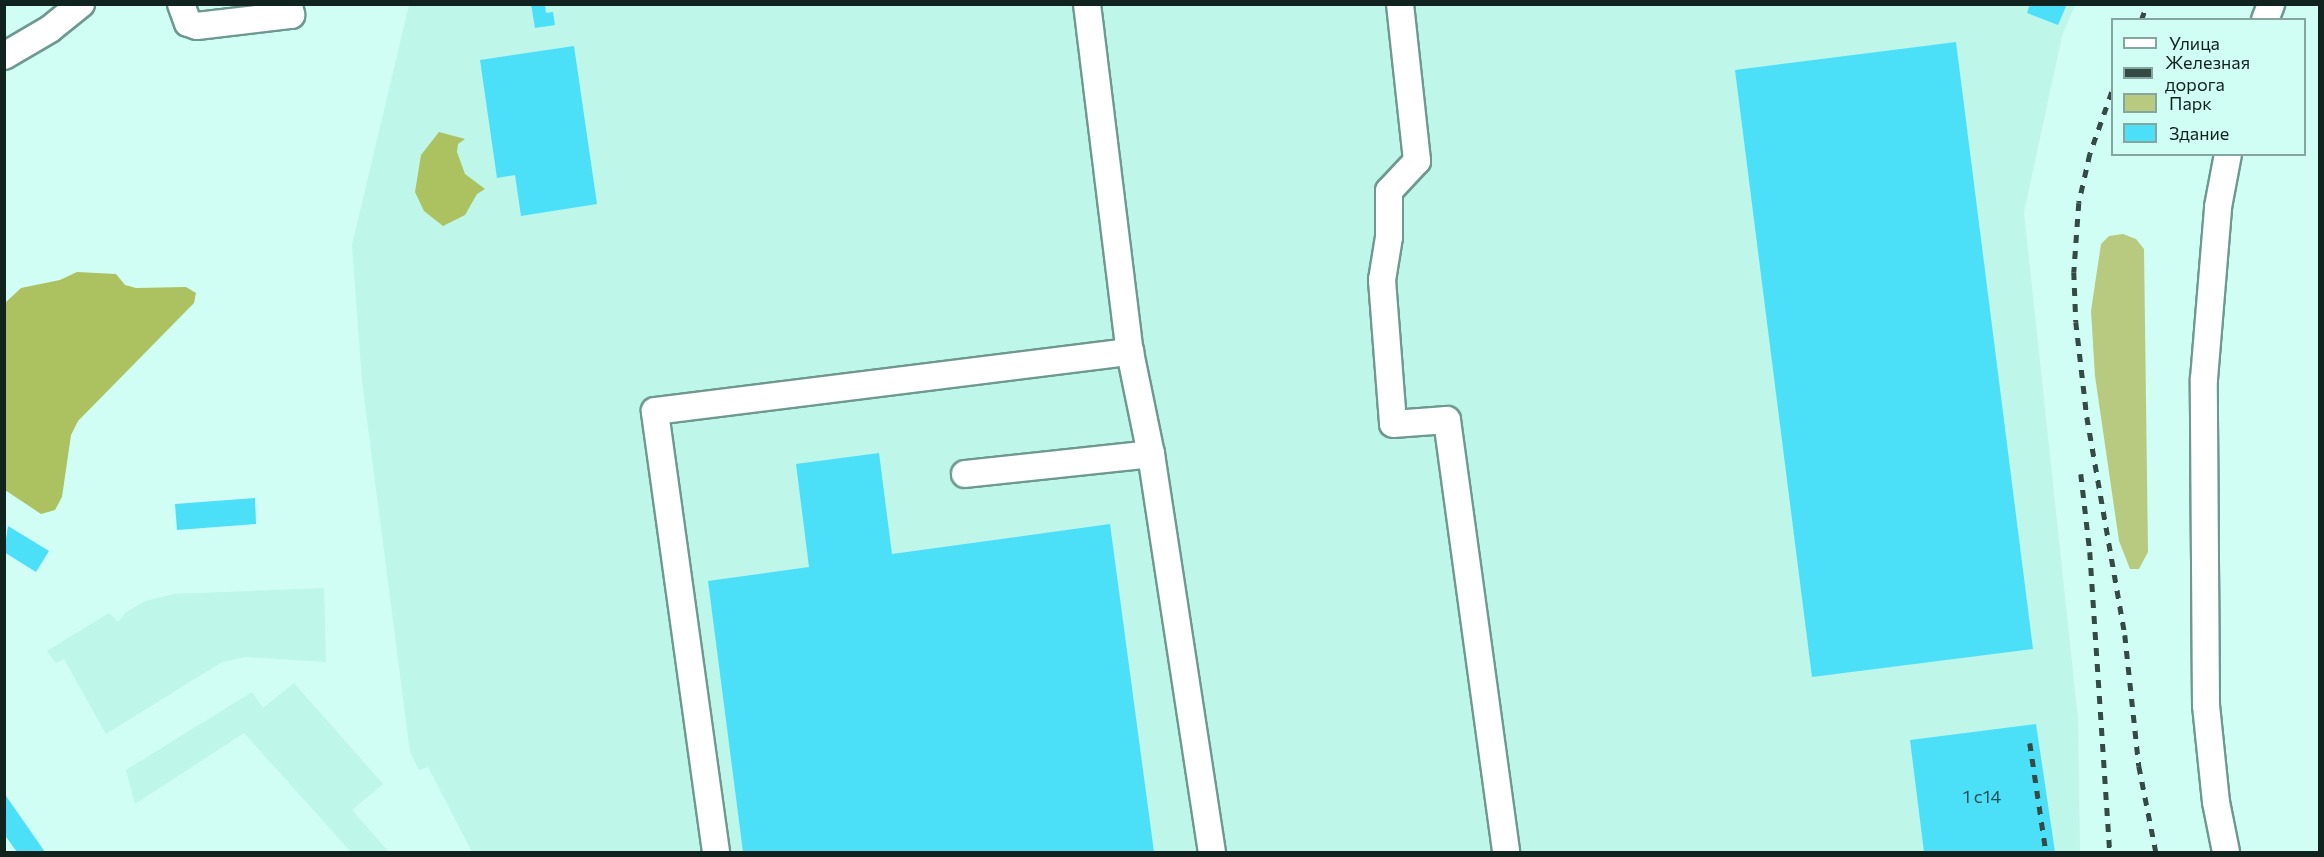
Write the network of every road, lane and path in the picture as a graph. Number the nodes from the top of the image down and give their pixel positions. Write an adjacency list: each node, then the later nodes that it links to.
1 (81, 4): 6 (street)
2 (181, 4): 3 (street)
3 (290, 4)
4 (1087, 4): 8 (street)
5 (1400, 4): 13 (street)
6 (4, 56)
7 (2228, 156): 14 (street)
8 (1130, 352): 9 (street); 11 (street)
9 (1151, 454): 10 (street); 12 (street)
10 (965, 474)
11 (716, 852)
12 (1212, 852)
13 (1506, 852)
14 (2226, 852)

